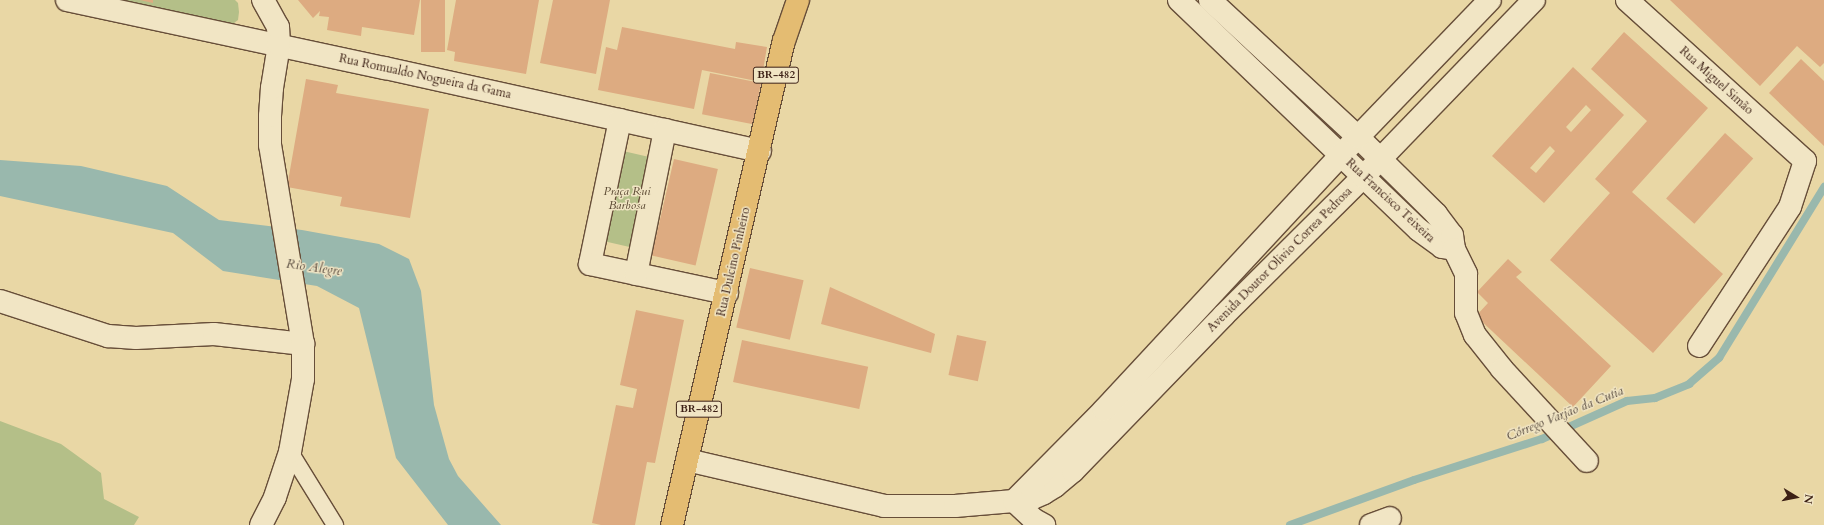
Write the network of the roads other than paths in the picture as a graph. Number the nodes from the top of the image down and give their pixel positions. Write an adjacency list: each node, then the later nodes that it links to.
1 (67, 0): 9 (street, Rua Romualdo Nogueira da Gama)
2 (263, 0): 9 (street)
3 (798, 0): 13 (highway, Rua Dulcino Pinheiro / BR-482)
4 (1179, 0): 14 (street, Rua Francisco Teixeira)
5 (1210, 0): 12 (street, Rua Francisco Teixeira)
6 (1490, 0): 12 (street, Avenida Doutor Olivio Correa Pedrosa)
7 (1534, 0): 15 (street, Avenida Doutor Olivio Correa Pedrosa)
8 (1627, 0): 22 (street, Rua Miguel Simão)
9 (279, 45): 10 (street, Rua Romualdo Nogueira da Gama); 21 (street)
10 (620, 120): 11 (street); 18 (street)
11 (665, 130): 13 (street); 18 (street)
12 (1358, 137): 14 (street, Avenida Doutor Olivio Correa Pedrosa); 15 (street, Rua Francisco Teixeira)
13 (760, 150): 19 (highway, Rua Dulcino Pinheiro / BR-482)
14 (1342, 155): 16 (street, Rua Francisco Teixeira); 26 (street, Avenida Doutor Olivio Correa Pedrosa)
15 (1381, 158): 16 (street, Avenida Doutor Olivio Correa Pedrosa); 17 (street, Rua Francisco Teixeira)
16 (1362, 177): 17 (street, Rua Francisco Teixeira); 26 (street, Avenida Doutor Olivio Correa Pedrosa)
17 (1454, 249): 25 (street)
18 (636, 274): 19 (street)
19 (727, 293): 24 (highway, Rua Dulcino Pinheiro / BR-482)
20 (0, 302): 21 (street)
21 (303, 344): 23 (street)
22 (1699, 346)
23 (290, 452): 27 (street); 28 (lane)
24 (687, 460): 26 (street, Avenida Doutor Olivio Correa Pedrosa); 29 (highway, Rua Dulcino Pinheiro / BR-482)
25 (1587, 461)
26 (1014, 501): 30 (street)
27 (261, 525)
28 (335, 525)
29 (672, 525)
30 (1044, 525)

